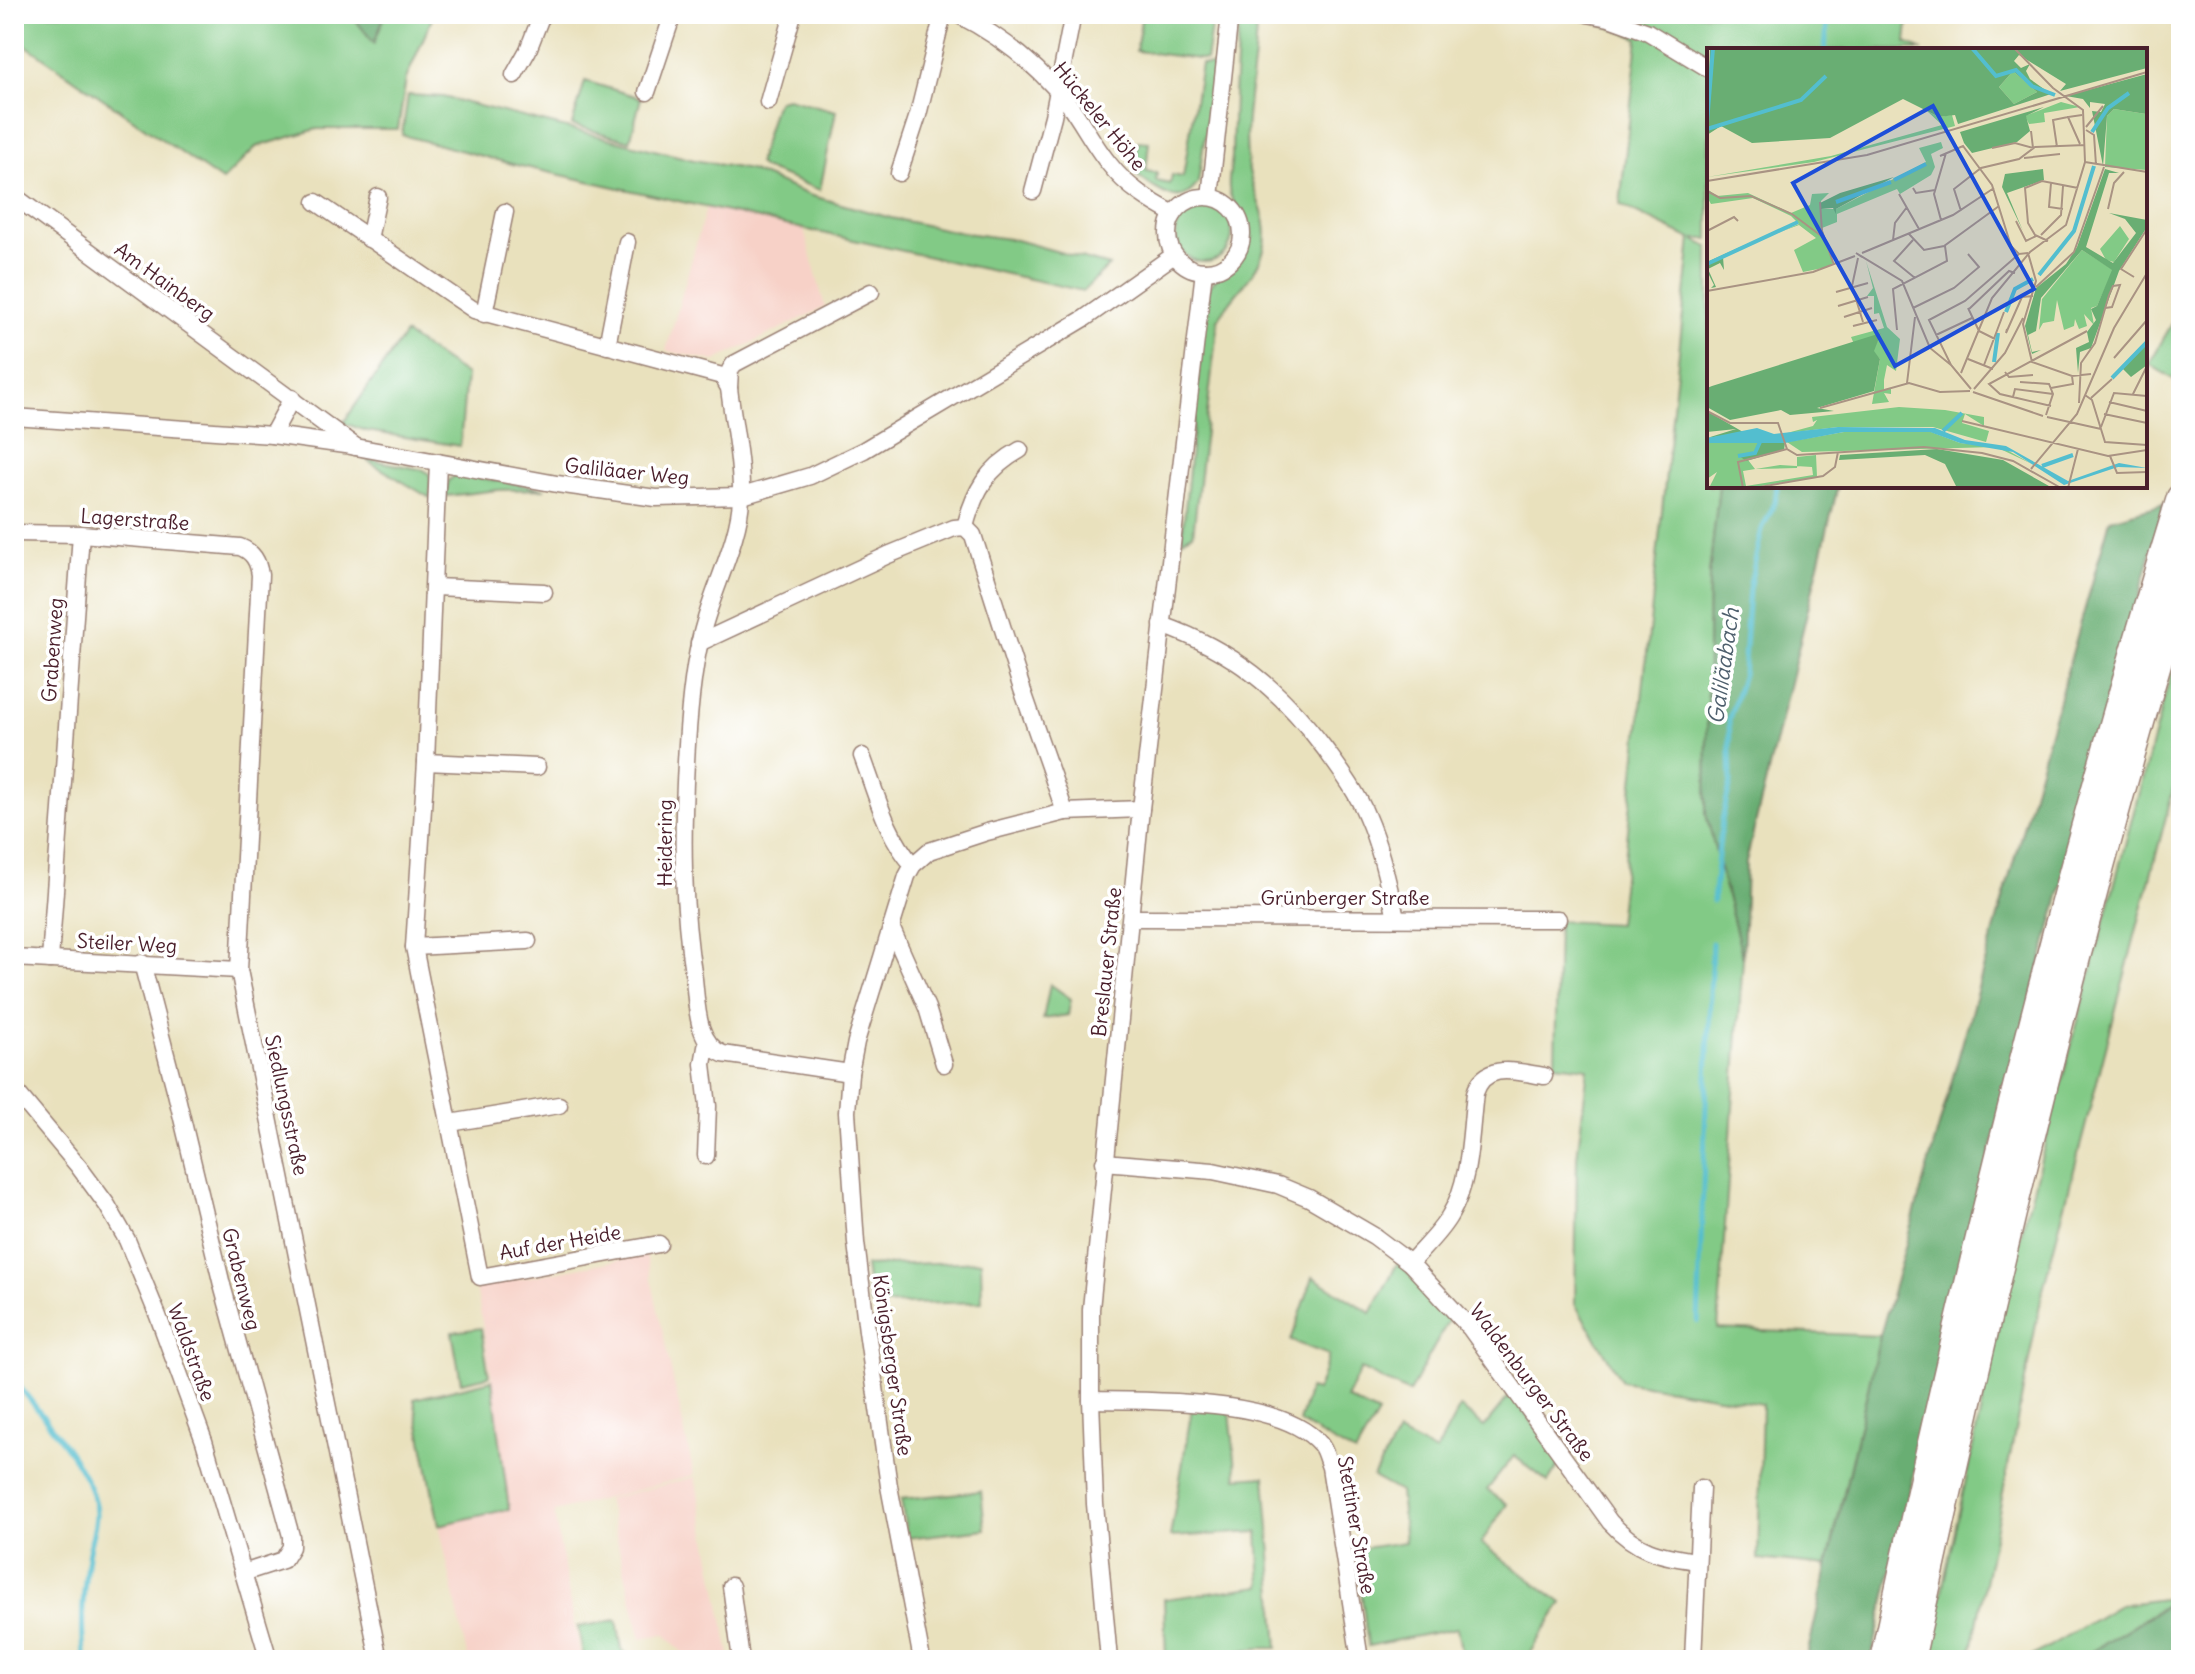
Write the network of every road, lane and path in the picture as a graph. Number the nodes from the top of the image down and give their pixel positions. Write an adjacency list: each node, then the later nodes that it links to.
1 (542, 14): 10 (street)
2 (673, 14): 11 (street)
3 (793, 14): 13 (street)
4 (943, 14): 14 (street)
5 (957, 14): 12 (street, Hückeler Höhe)
6 (1073, 14): 12 (street)
7 (1230, 14): 18 (street)
8 (1587, 14): 9 (street)
9 (1707, 68)
10 (514, 75)
11 (647, 92)
12 (1058, 92): 15 (street); 21 (street, Hückeler Höhe)
13 (768, 102)
14 (899, 173)
15 (1033, 191)
16 (14, 196): 30 (street, Am Hainberg)
17 (378, 197): 22 (street)
18 (1210, 197): 21 (street); 25 (street)
19 (316, 202): 22 (street)
20 (505, 212): 27 (street)
21 (1174, 214): 24 (street)
22 (369, 239): 27 (street)
23 (627, 242): 28 (street)
24 (1174, 255): 25 (street); 36 (street, Galiläaer Weg)
25 (1204, 271): 45 (street, Breslauer Straße)
26 (871, 292): 29 (street)
27 (484, 314): 28 (street)
28 (607, 346): 29 (street)
29 (729, 388): 36 (street, Heidering)
30 (292, 398): 32 (street); 33 (street, Am Hainberg)
31 (14, 417): 32 (street, Galiläaer Weg)
32 (272, 435): 33 (street, Galiläaer Weg)
33 (358, 448): 35 (street, Galiläaer Weg)
34 (1020, 450): 38 (street)
35 (438, 462): 36 (street, Galiläaer Weg); 43 (street, Auf der Heide)
36 (742, 496): 46 (street, Heidering)
37 (2181, 498): 86 (highway)
38 (965, 527): 46 (street); 51 (street)
39 (14, 533): 40 (street, Lagerstraße)
40 (81, 534): 41 (street, Lagerstraße); 60 (street, Grabenweg)
41 (251, 554): 62 (street, Siedlungsstraße)
42 (2181, 582): 87 (highway)
43 (435, 587): 44 (street); 48 (street, Auf der Heide)
44 (544, 592)
45 (1162, 625): 50 (street, Breslauer Straße); 53 (street)
46 (699, 643): 63 (street, Heidering)
47 (862, 756): 52 (street)
48 (426, 762): 49 (street); 58 (street, Auf der Heide)
49 (537, 767)
50 (1141, 809): 51 (street); 54 (street, Breslauer Straße)
51 (1065, 812): 52 (street)
52 (913, 865): 56 (street)
53 (1396, 917): 54 (street, Grünberger Straße); 55 (street, Grünberger Straße)
54 (1131, 918): 71 (street, Breslauer Straße)
55 (1558, 919)
56 (891, 927): 64 (street); 65 (street)
57 (528, 941): 58 (street)
58 (414, 947): 69 (street, Auf der Heide)
59 (14, 958): 60 (street, Steiler Weg)
60 (50, 960): 61 (street, Steiler Weg)
61 (142, 963): 62 (street, Steiler Weg); 77 (street, Grabenweg)
62 (239, 970): 80 (street, Siedlungsstraße)
63 (707, 1042): 65 (street); 70 (street, Heidering)
64 (944, 1064)
65 (850, 1073): 82 (street, Königsberger Straße)
66 (1544, 1076): 73 (street)
67 (14, 1089): 77 (street, Waldstraße)
68 (559, 1105): 69 (street)
69 (450, 1123): 72 (street, Auf der Heide)
70 (706, 1156)
71 (1104, 1162): 73 (street, Waldenburger Straße); 74 (street, Breslauer Straße)
72 (659, 1244)
73 (1410, 1263): 76 (street, Waldenburger Straße)
74 (1091, 1400): 83 (street, Breslauer Straße); 84 (street, Stettiner Straße)
75 (1701, 1488): 76 (street)
76 (1696, 1561): 85 (street)
77 (243, 1573): 79 (street, Waldstraße)
78 (731, 1586): 81 (street)
79 (269, 1660)
80 (379, 1660)
81 (741, 1660)
82 (922, 1660)
83 (1109, 1660)
84 (1360, 1660)
85 (1693, 1660)
86 (1884, 1660)
87 (1910, 1660)

